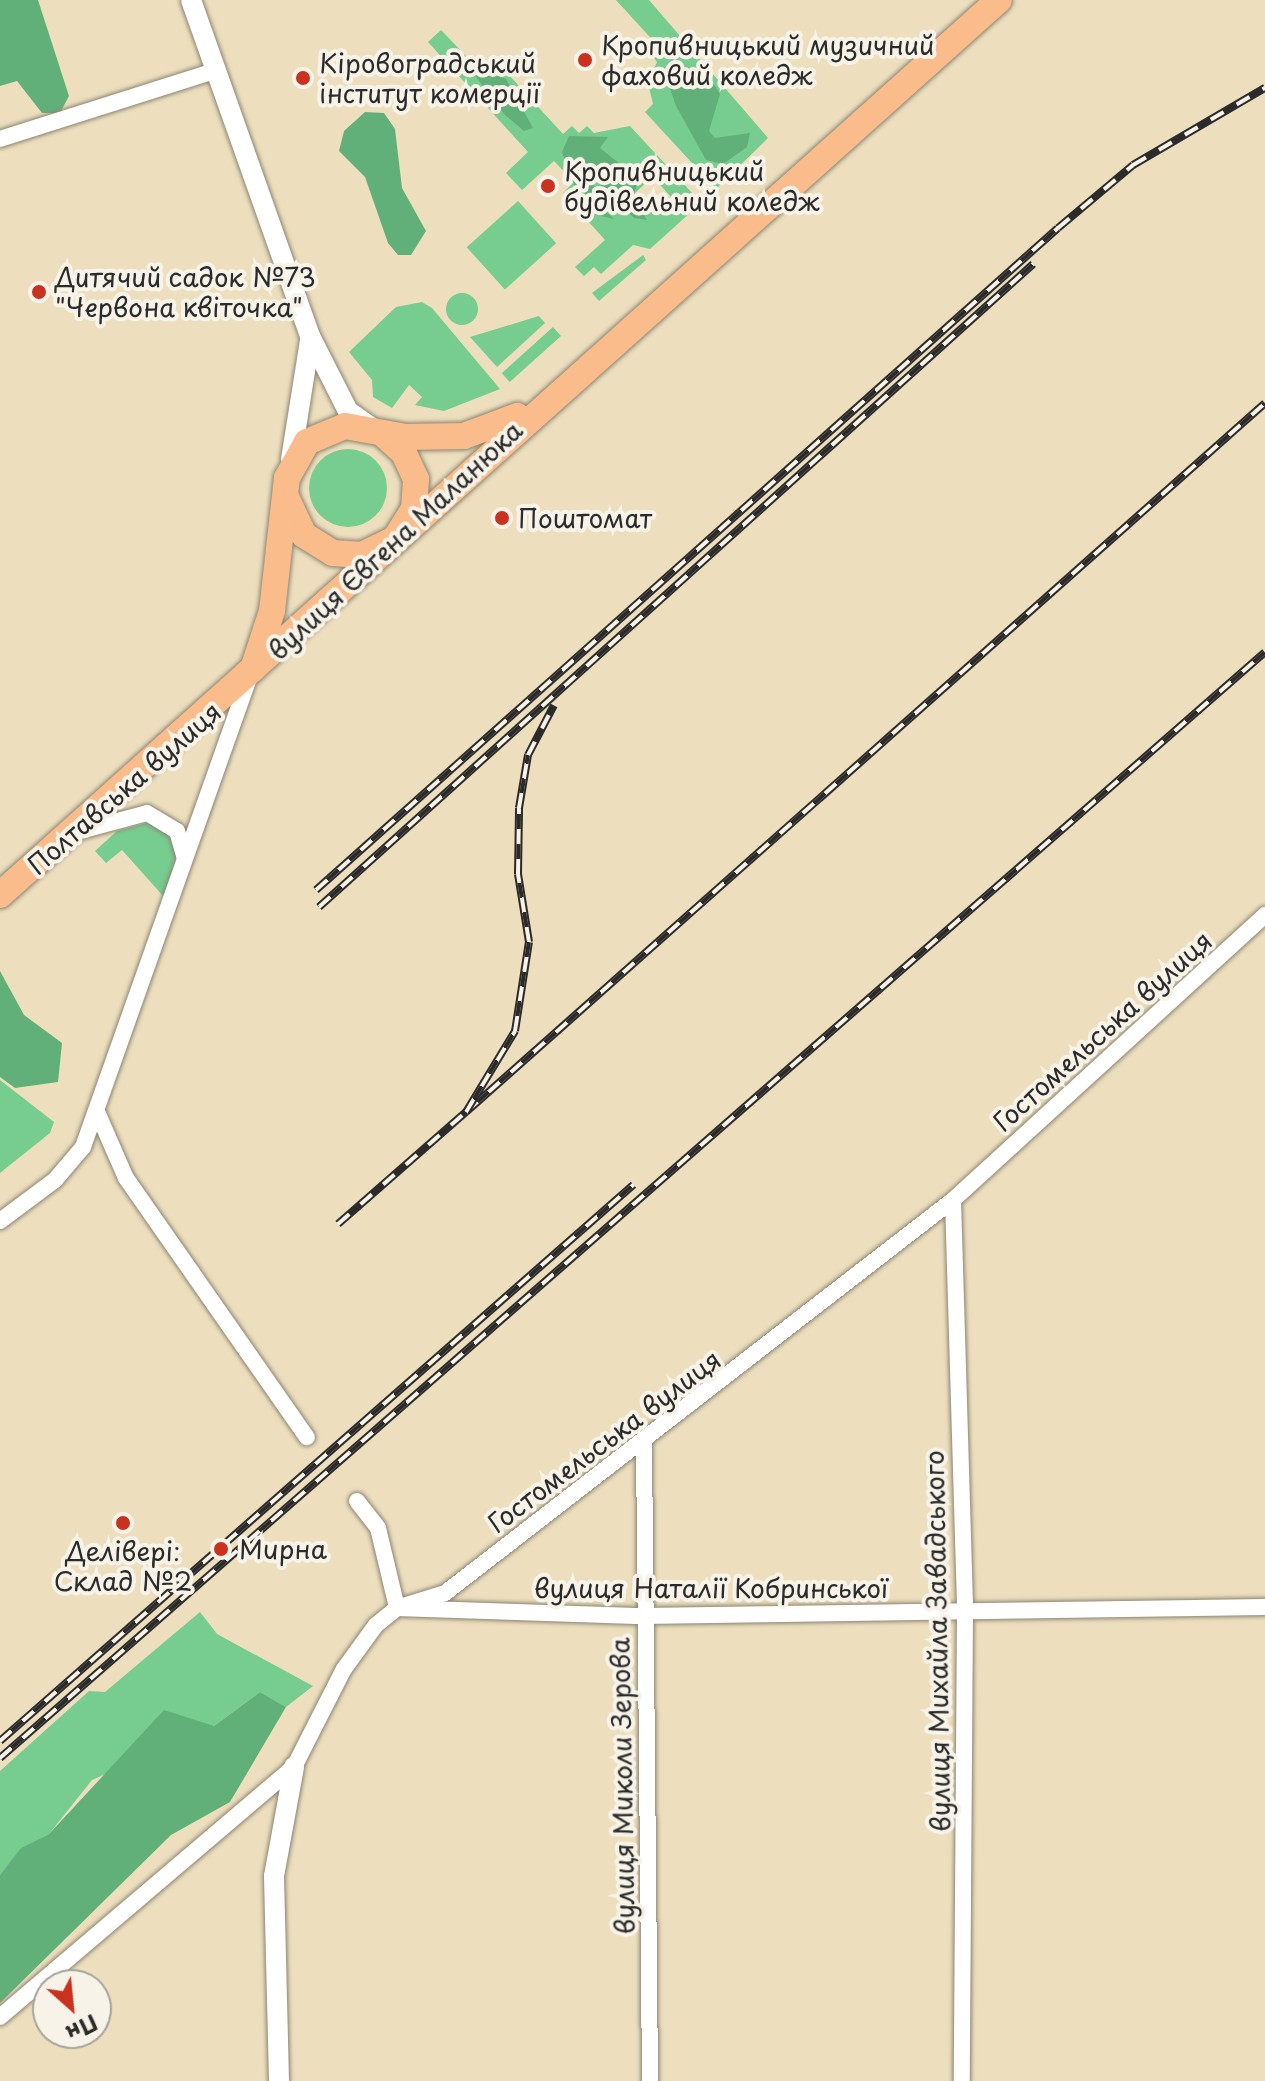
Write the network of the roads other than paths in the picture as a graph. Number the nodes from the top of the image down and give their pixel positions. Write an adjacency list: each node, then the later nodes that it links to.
1 (191, 0): 3 (street)
2 (999, 0): 6 (main road, вулиця Євгена Маланюка)
3 (217, 70): 4 (street); 5 (street)
4 (0, 139)
5 (310, 336): 7 (street); 8 (street)
6 (539, 406): 7 (main road); 9 (main road, вулиця Євгена Маланюка)
7 (375, 429): 8 (main road); 9 (main road)
8 (287, 478): 9 (main road); 10 (main road)
9 (395, 539): 10 (main road, вулиця Євгена Маланюка)
10 (248, 680): 11 (main road, Полтавська вулиця); 12 (street, вулиця Євгена Маланюка)
11 (74, 833): 12 (street); 13 (main road, Полтавська вулиця)
12 (184, 858): 15 (street, вулиця Євгена Маланюка)
13 (0, 895)
14 (1265, 915): 16 (street, Гостомельська вулиця)
15 (98, 1114): 17 (street, вулиця Євгена Маланюка); 18 (street)
16 (953, 1200): 19 (street, Гостомельська вулиця); 23 (street, вулиця Михайла Завадського)
17 (0, 1221)
18 (307, 1437)
19 (644, 1443): 22 (street, Гостомельська вулиця); 24 (street, вулиця Миколи Зерова)
20 (357, 1501): 22 (street)
21 (1265, 1607): 23 (street, вулиця Наталії Кобринської)
22 (397, 1608): 24 (street, вулиця Наталії Кобринської); 25 (street)
23 (965, 1611): 24 (street, вулиця Наталії Кобринської); 29 (street, вулиця Михайла Завадського)
24 (643, 1616): 28 (street, вулиця Миколи Зерова)
25 (294, 1767): 26 (street); 27 (street)
26 (0, 2017)
27 (279, 2081)
28 (650, 2081)
29 (962, 2081)

